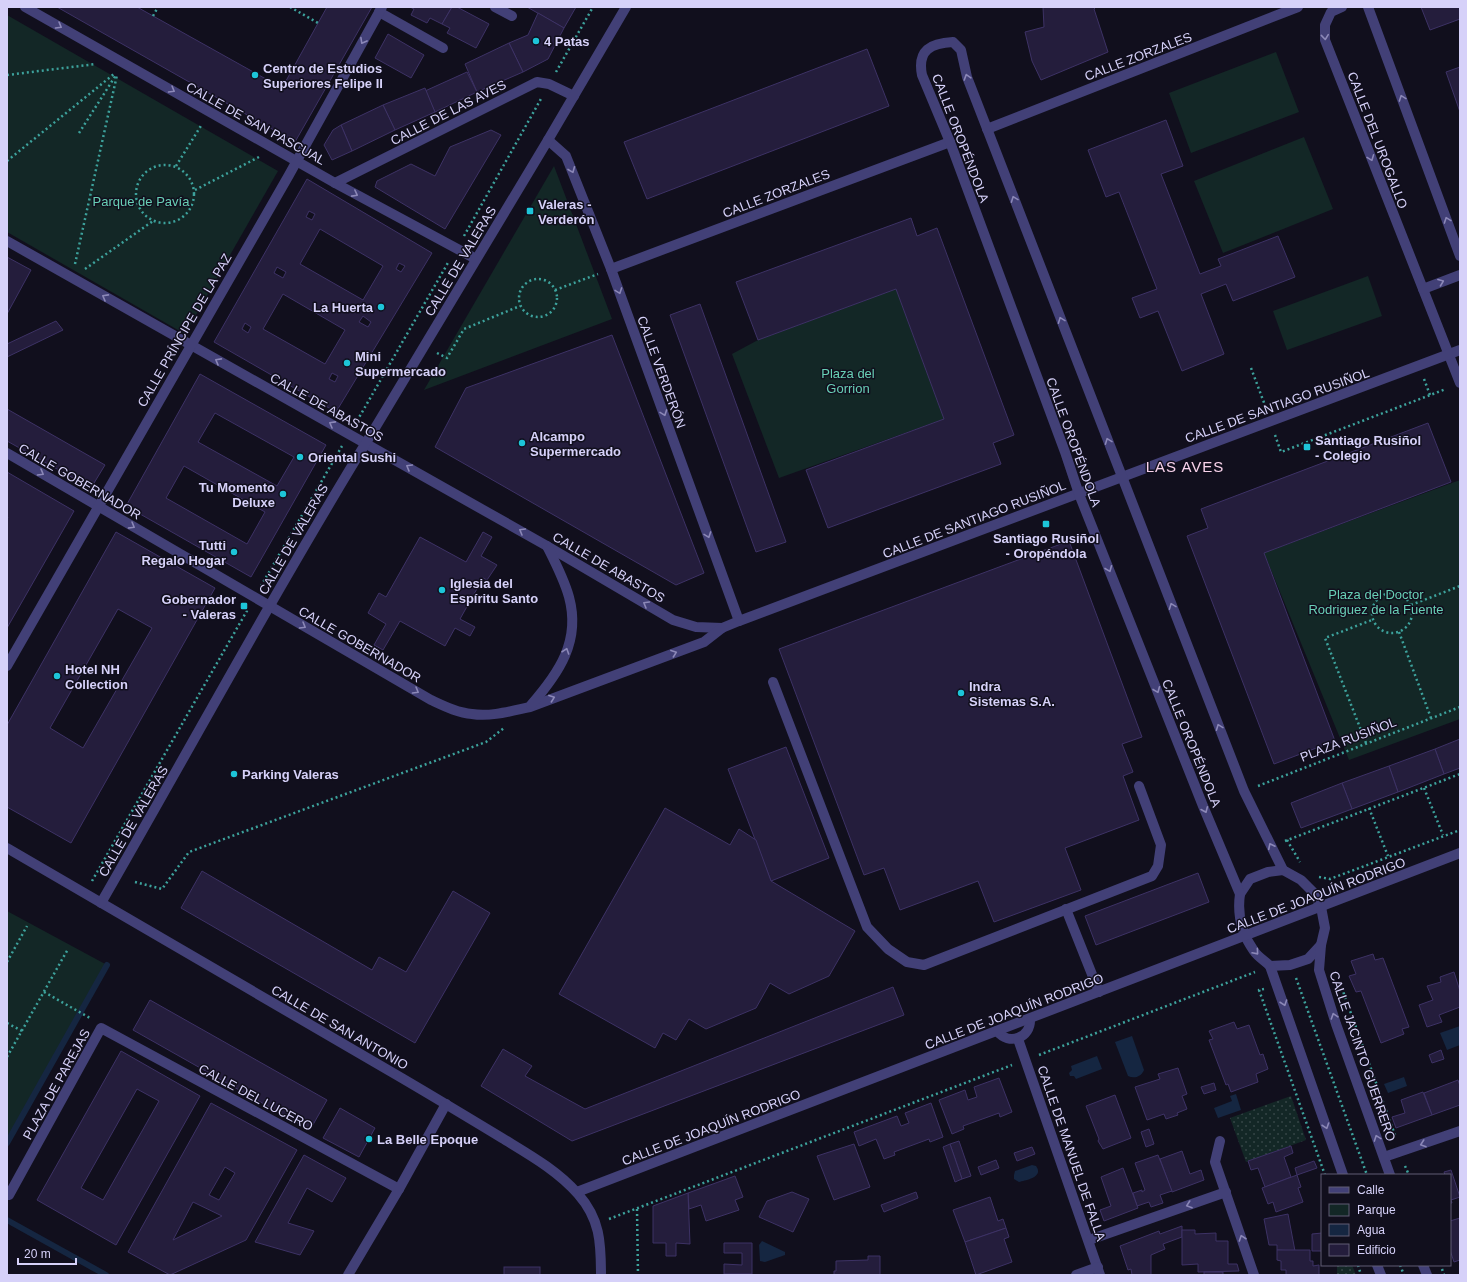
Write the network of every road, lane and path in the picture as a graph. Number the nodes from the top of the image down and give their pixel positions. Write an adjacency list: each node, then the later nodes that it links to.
1 (25, 7): 27 (street, CALLE DE SAN PASCUAL, one-way to 27)
2 (158, 7): 11 (path)
3 (290, 7): 13 (path)
4 (495, 7): 12 (street)
5 (593, 7): 18 (path)
6 (1298, 7): 21 (street, CALLE ZORZALES)
7 (1342, 7): 40 (street, CALLE DEL UROGALLO, one-way to 40)
8 (1368, 7): 34 (street, one-way to 8)
9 (623, 8): 19 (street, CALLE DE VALERAS)
10 (380, 10): 14 (street); 27 (street, CALLE PRÍNCIPE DE LA PAZ, one-way to 27)
11 (153, 16)
12 (512, 16)
13 (318, 23)
14 (443, 48)
15 (97, 64): 17 (path)
16 (118, 71): 22 (path); 26 (path); 36 (path)
17 (7, 75)
18 (549, 84): 19 (street); 29 (street, CALLE DE LAS AVES); 33 (path)
19 (574, 96): 23 (street, CALLE DE VALERAS)
20 (204, 121): 28 (path)
21 (987, 129): 24 (street, CALLE OROPÉNDOLA, one-way to 24); 54 (street, CALLE OROPÉNDOLA, one-way to 21)
22 (79, 133)
23 (548, 140): 35 (street, CALLE DE VALERAS); 37 (street, CALLE VERDERÓN, one-way to 37)
24 (950, 142): 37 (street, CALLE ZORZALES); 55 (street, CALLE OROPÉNDOLA)
25 (263, 155): 30 (path)
26 (7, 161)
27 (296, 161): 29 (street, CALLE DE SAN PASCUAL); 43 (street, CALLE PRÍNCIPE DE LA PAZ)
28 (176, 166): 30 (path); 31 (path)
29 (335, 183): 33 (street, CALLE DE SAN PASCUAL, one-way to 33)
30 (195, 190): 31 (path)
31 (153, 220): 38 (path)
32 (7, 242): 43 (street, CALLE DE ABASTOS, one-way to 32)
33 (457, 248): 35 (street, CALLE DE SAN PASCUAL); 51 (path)
34 (1460, 256)
35 (476, 259): 44 (street, CALLE DE VALERAS)
36 (74, 266)
37 (611, 269): 41 (path); 63 (street, CALLE VERDERÓN, one-way to 63)
38 (83, 271)
39 (1460, 275): 40 (street, one-way to 39)
40 (1423, 289): 46 (street, CALLE DEL UROGALLO)
41 (556, 290): 42 (path); 42 (path)
42 (520, 306): 44 (path)
43 (190, 345): 51 (street, CALLE DE ABASTOS, one-way to 43); 56 (street, CALLE PRÍNCIPE DE LA PAZ)
44 (424, 346): 52 (street, CALLE DE VALERAS)
45 (1460, 350): 46 (street, CALLE DE SANTIAGO RUSIÑOL)
46 (1449, 354): 48 (street, CALLE DEL UROGALLO); 50 (street, CALLE DE SANTIAGO RUSIÑOL)
47 (1251, 368): 50 (path)
48 (1460, 383)
49 (1448, 388): 50 (path)
50 (1270, 421): 54 (street, CALLE DE SANTIAGO RUSIÑOL)
51 (349, 434): 52 (street, CALLE DE ABASTOS); 59 (path)
52 (366, 444): 57 (street, CALLE DE ABASTOS, one-way to 52); 61 (street, CALLE DE VALERAS)
53 (7, 453): 56 (street, CALLE GOBERNADOR, one-way to 56)
54 (1122, 477): 55 (street, CALLE DE SANTIAGO RUSIÑOL); 76 (street, CALLE OROPÉNDOLA, one-way to 54)
55 (1079, 494): 63 (street, CALLE DE SANTIAGO RUSIÑOL); 90 (street, CALLE OROPÉNDOLA, one-way to 90)
56 (99, 507): 59 (street, CALLE GOBERNADOR, one-way to 59); 66 (street, CALLE PRÍNCIPE DE LA PAZ)
57 (547, 546): 64 (street, CALLE DE ABASTOS, one-way to 57); 68 (street, one-way to 57)
58 (1460, 586): 60 (path)
59 (254, 598): 61 (street, CALLE GOBERNADOR); 89 (path)
60 (1411, 605): 62 (path); 65 (path)
61 (270, 606): 68 (street, CALLE GOBERNADOR, one-way to 68); 91 (street, CALLE DE VALERAS)
62 (1372, 620): 65 (path); 72 (path)
63 (740, 621): 64 (street, CALLE DE SANTIAGO RUSIÑOL)
64 (722, 628): 68 (street, CALLE GOBERNADOR, one-way to 64)
65 (1399, 632): 70 (path)
66 (7, 666)
67 (773, 682): 93 (street)
68 (530, 707)
69 (1460, 707): 70 (path, PLAZA RUSIÑOL)
70 (1431, 718): 72 (path, PLAZA RUSIÑOL)
71 (508, 724): 88 (path)
72 (1366, 743): 76 (path, PLAZA RUSIÑOL)
73 (1460, 774): 75 (path)
74 (1139, 786): 93 (street)
75 (1424, 788): 77 (path); 79 (path)
76 (1244, 791): 81 (street, CALLE OROPÉNDOLA)
77 (1370, 808): 80 (path); 84 (path)
78 (1460, 830): 79 (path)
79 (1443, 835): 84 (path)
80 (1287, 840): 81 (path); 85 (path)
81 (1271, 846): 86 (street, CALLE OROPÉNDOLA, one-way to 81)
82 (7, 848): 89 (street, CALLE DE SAN ANTONIO)
83 (1460, 853): 92 (street, CALLE DE JOAQUÍN RODRIGO)
84 (1388, 856): 87 (path)
85 (1304, 867)
86 (1284, 870): 90 (street); 92 (street)
87 (1317, 876)
88 (135, 882)
89 (85, 893): 91 (street, CALLE DE SAN ANTONIO)
90 (1240, 894): 95 (street, CALLE OROPÉNDOLA)
91 (101, 903): 114 (street, CALLE DE SAN ANTONIO)
92 (1321, 907): 95 (street, CALLE DE JOAQUÍN RODRIGO); 96 (street, CALLE JACINTO GUERRERO)
93 (1066, 909): 104 (street)
94 (27, 926): 98 (path)
95 (1246, 936): 99 (street, one-way to 99); 104 (street, CALLE DE JOAQUÍN RODRIGO)
96 (1321, 945): 99 (street); 118 (street, CALLE JACINTO GUERRERO, one-way to 96)
97 (68, 949): 103 (path)
98 (7, 962)
99 (1270, 966): 113 (path); 120 (street, one-way to 120)
100 (1296, 978): 121 (path)
101 (1339, 980): 117 (path)
102 (1259, 990): 119 (path)
103 (44, 992): 105 (path); 109 (path)
104 (1099, 992): 106 (street, CALLE DE JOAQUÍN RODRIGO)
105 (88, 1015)
106 (1030, 1019): 110 (street, CALLE DE JOAQUÍN RODRIGO); 111 (street)
107 (7, 1022): 109 (path)
108 (101, 1028): 124 (street, CALLE DEL LUCERO); 127 (street, PLAZA DE PAREJAS)
109 (22, 1031): 112 (path)
110 (997, 1031): 111 (street); 125 (street, CALLE DE JOAQUÍN RODRIGO)
111 (1018, 1039): 113 (street, CALLE DE MANUEL DE FALLA)
112 (7, 1057)
113 (1026, 1060): 128 (path); 130 (street, CALLE DE MANUEL DE FALLA)
114 (446, 1104): 124 (street); 125 (street, CALLE DE SAN ANTONIO)
115 (1460, 1131): 117 (street, one-way to 117)
116 (1220, 1141): 126 (street)
117 (1400, 1152): 118 (street); 123 (path)
118 (1384, 1157): 122 (street, CALLE JACINTO GUERRERO)
119 (1325, 1174)
120 (1343, 1174)
121 (1368, 1174)
122 (1390, 1174)
123 (1409, 1174)
124 (399, 1189): 132 (street)
125 (577, 1192): 129 (street, CALLE DE SAN ANTONIO)
126 (1226, 1192): 130 (street, one-way to 130); 136 (street, one-way to 126)
127 (9, 1195)
128 (637, 1209): 129 (path); 134 (path)
129 (596, 1224): 133 (street, CALLE DE SAN ANTONIO)
130 (1089, 1240): 131 (street, CALLE DE MANUEL DE FALLA)
131 (1099, 1271): 135 (street)
132 (348, 1275)
133 (601, 1275)
134 (638, 1275)
135 (1076, 1275)
136 (1254, 1275)

